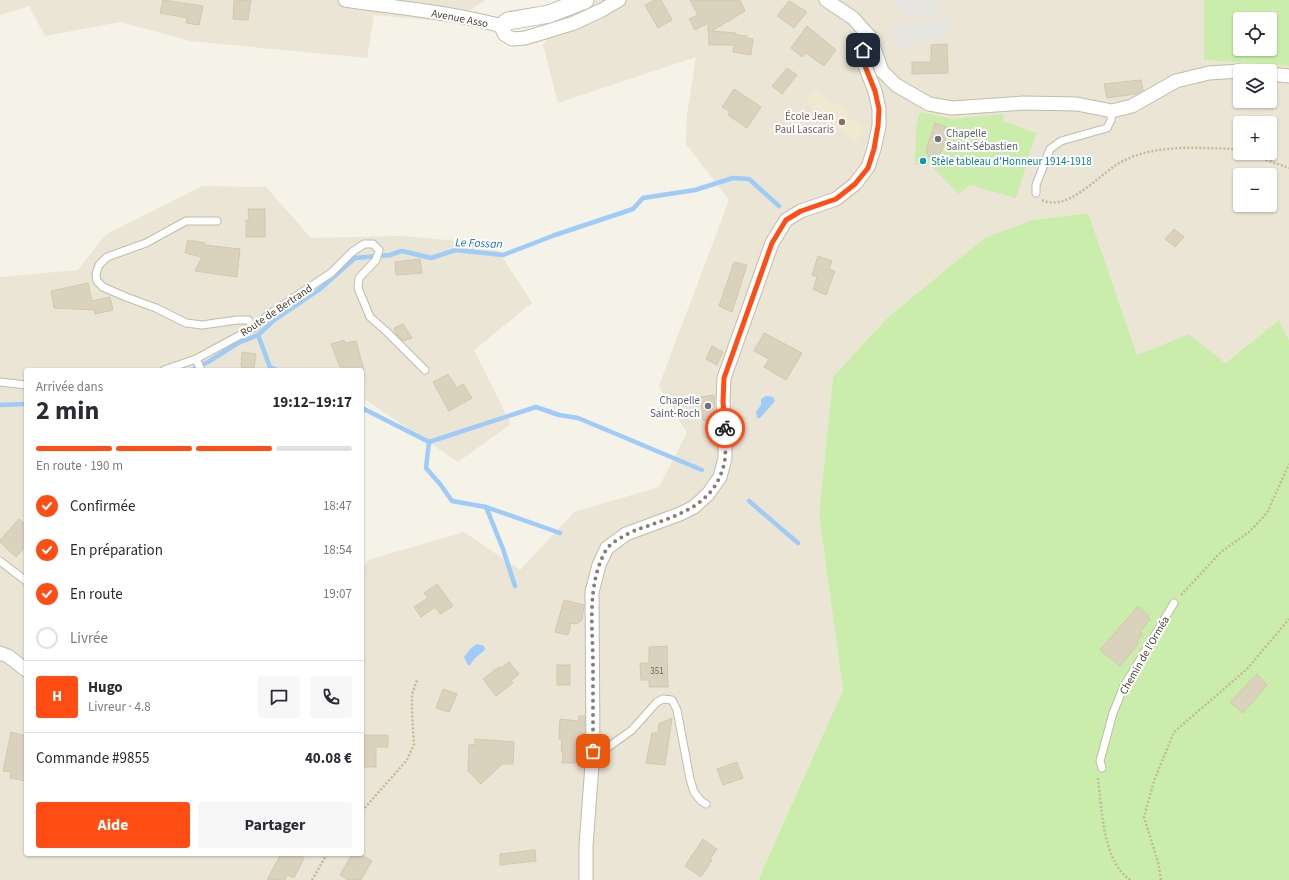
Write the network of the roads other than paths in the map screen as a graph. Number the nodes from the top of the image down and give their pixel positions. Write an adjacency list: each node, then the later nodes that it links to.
1 (345, 0): 5 (street, Avenue Asso)
2 (586, 0): 5 (street)
3 (619, 0): 5 (street)
4 (826, 0): 6 (street)
5 (502, 26)
6 (870, 36): 10 (street); 25 (street)
7 (1233, 71): 10 (street)
8 (1277, 75): 9 (street)
9 (1289, 76)
10 (1112, 111): 11 (lane)
11 (1036, 193)
12 (217, 221): 13 (lane)
13 (255, 327): 14 (lane, Route de Bertrand); 17 (lane, Route de Bertrand)
14 (196, 359): 15 (lane, Route de Bertrand); 16 (lane)
15 (170, 368)
16 (200, 368)
17 (425, 370)
18 (0, 382): 19 (lane)
19 (24, 385)
20 (0, 561): 21 (lane)
21 (24, 579)
22 (1174, 603): 26 (lane, Chemin de l'Orméa)
23 (0, 653): 24 (street)
24 (24, 668)
25 (593, 751): 27 (lane); 28 (street)
26 (1102, 768)
27 (706, 804)
28 (586, 880)

